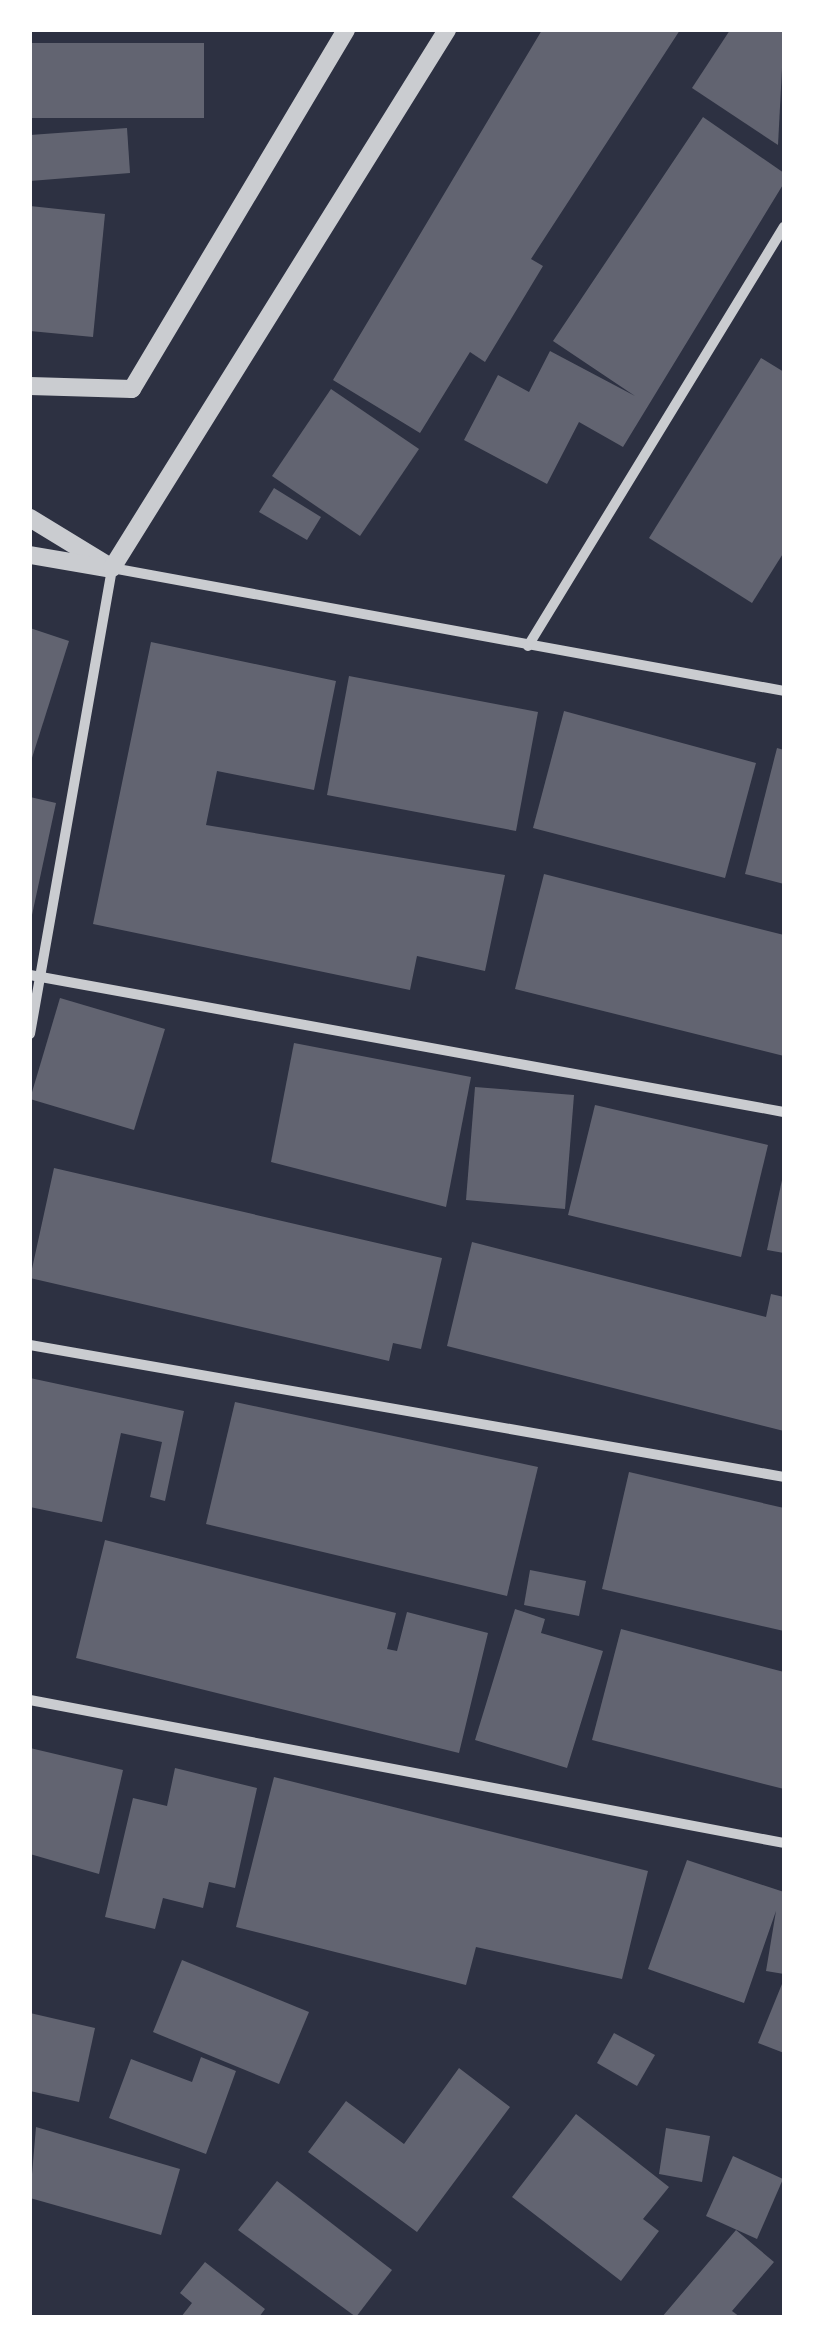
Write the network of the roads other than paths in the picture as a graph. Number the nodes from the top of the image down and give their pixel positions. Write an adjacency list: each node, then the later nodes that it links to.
1 (346, 30): 4 (street)
2 (447, 30): 7 (street)
3 (784, 227): 8 (street)
4 (30, 386)
5 (30, 518): 7 (street)
6 (30, 555): 7 (street)
7 (112, 568): 8 (street); 10 (street)
8 (528, 646): 9 (street)
9 (784, 691)
10 (35, 975): 11 (street); 12 (street)
11 (30, 1034)
12 (784, 1112)
13 (30, 1346): 14 (street)
14 (784, 1477)
15 (30, 1700): 16 (street)
16 (784, 1843)

